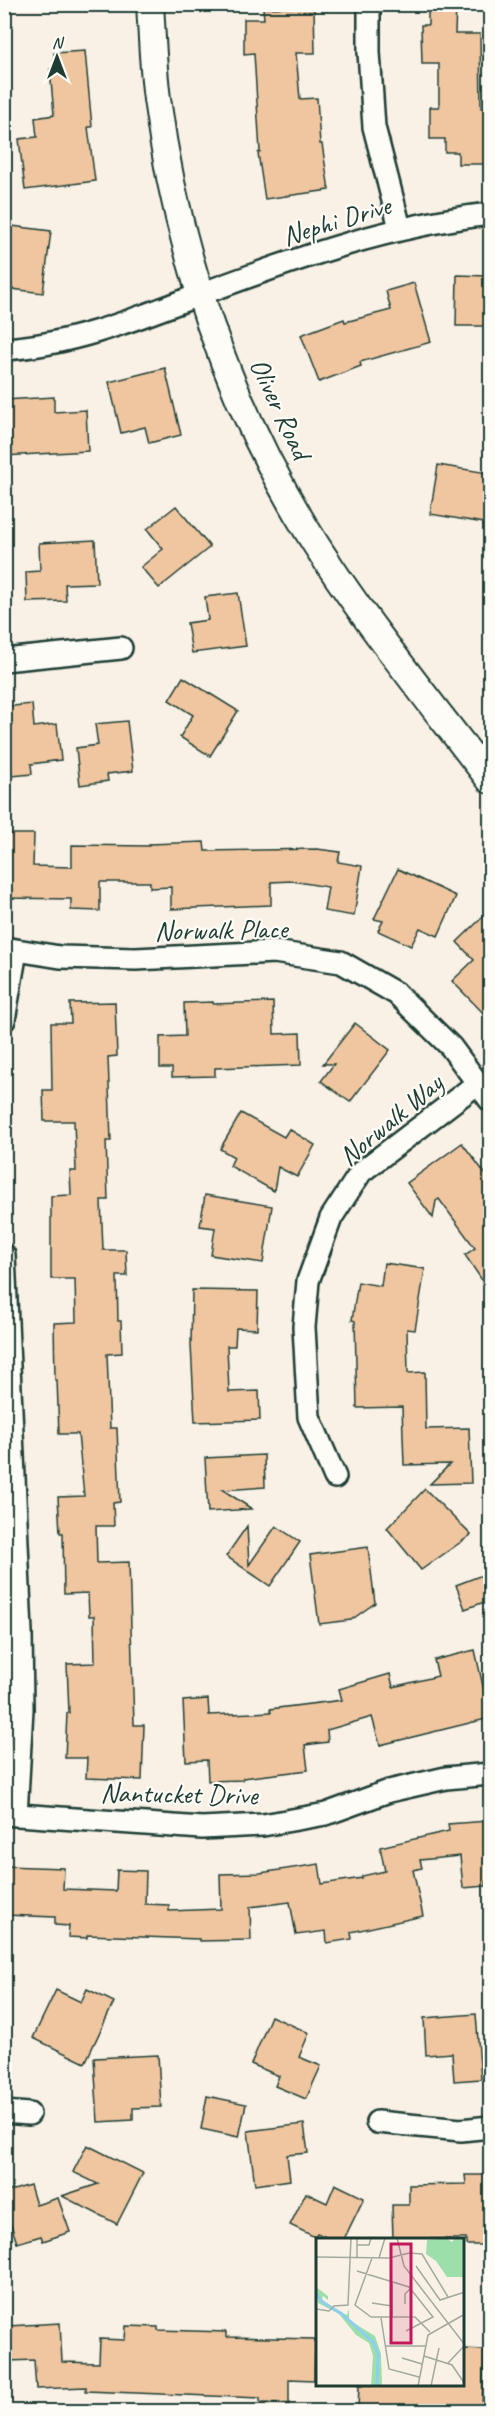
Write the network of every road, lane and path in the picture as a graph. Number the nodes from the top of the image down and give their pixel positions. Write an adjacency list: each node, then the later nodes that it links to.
1 (150, 4): 5 (street, Oliver Road)
2 (369, 4): 4 (street)
3 (490, 214): 4 (street, Nephi Drive)
4 (400, 228): 5 (street, Nephi Drive)
5 (201, 294): 6 (street, Nephi Drive); 9 (street, Oliver Road)
6 (4, 349)
7 (121, 648): 8 (street)
8 (4, 660)
9 (490, 780)
10 (10, 949): 11 (street); 12 (street, Norwalk Place)
11 (4, 1020)
12 (478, 1083): 13 (street, Norwalk Place); 15 (street, Norwalk Way)
13 (490, 1100)
14 (4, 1255): 16 (street)
15 (335, 1477)
16 (9, 1509): 18 (street)
17 (490, 1774): 18 (street, Nantucket Drive)
18 (10, 1814)
19 (4, 2112): 20 (street)
20 (29, 2114)
21 (377, 2122): 22 (street)
22 (490, 2127)

